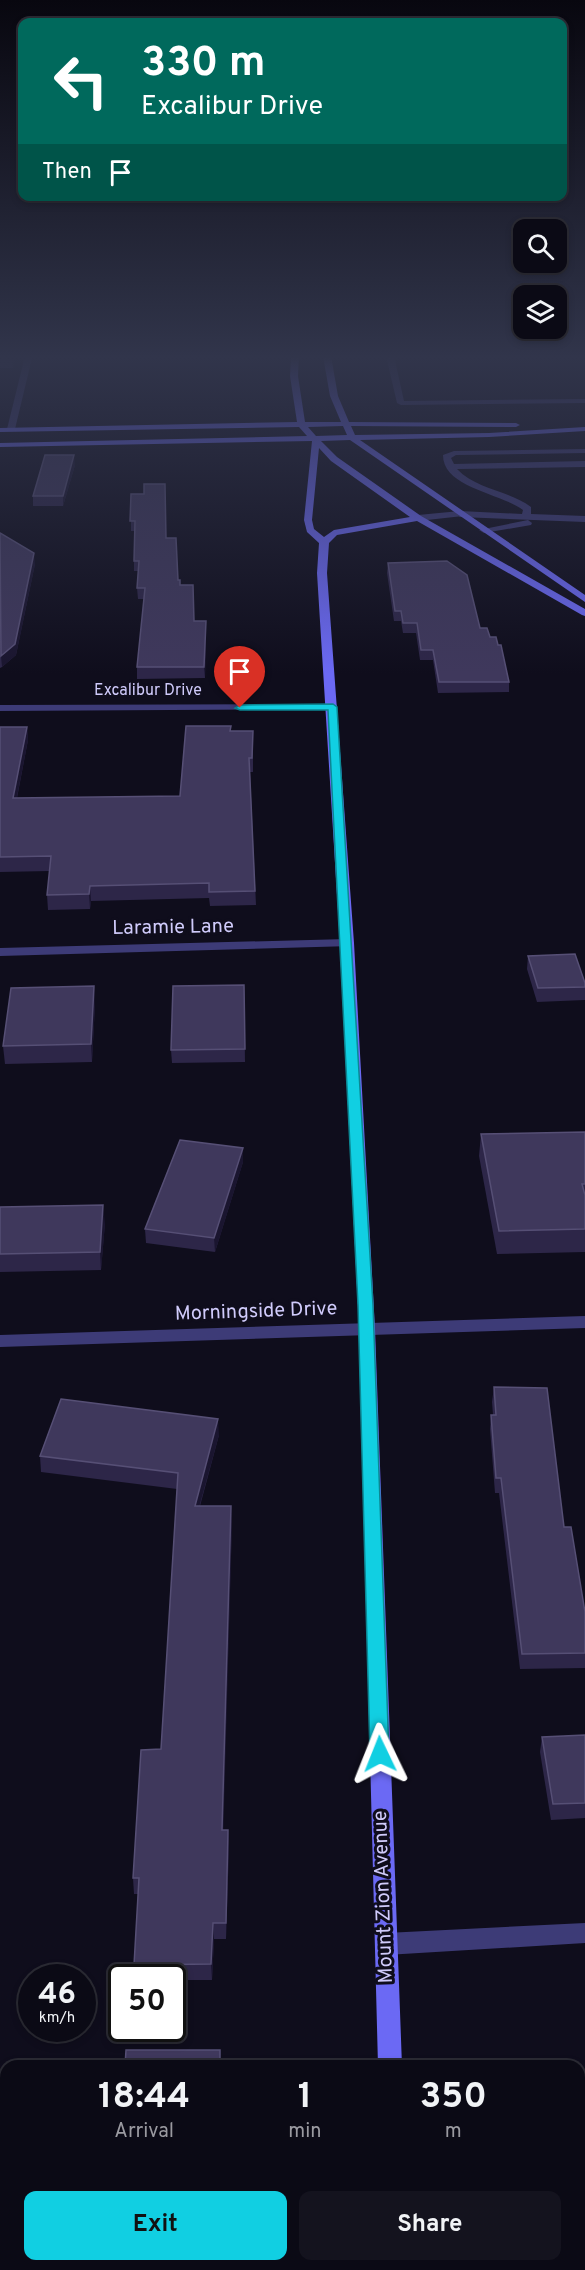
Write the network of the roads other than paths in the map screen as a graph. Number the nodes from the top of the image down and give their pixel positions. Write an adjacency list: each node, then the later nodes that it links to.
1 (314, 462): 12 (main road)
2 (338, 462): 8 (main road)
3 (386, 462): 6 (main road)
4 (448, 462): 5 (street); 7 (street)
5 (585, 462)
6 (460, 514): 7 (street); 8 (street); 11 (main road)
7 (525, 516): 9 (street)
8 (418, 518): 12 (main road); 14 (main road)
9 (551, 519): 10 (street); 11 (street)
10 (585, 519)
11 (484, 530): 13 (main road)
12 (324, 542): 15 (main road, Mount Zion Avenue)
13 (585, 599)
14 (585, 613)
15 (333, 707): 16 (street, Excalibur Drive); 17 (main road, Mount Zion Avenue)
16 (0, 708)
17 (348, 944): 18 (street, Laramie Lane); 20 (main road, Mount Zion Avenue)
18 (0, 952)
19 (585, 1322): 20 (street, Morningside Drive)
20 (367, 1329): 21 (street, Morningside Drive); 23 (main road, Mount Zion Avenue)
21 (0, 1341)
22 (585, 1933): 23 (street)
23 (386, 1944): 24 (main road, Mount Zion Avenue)
24 (390, 2060)

